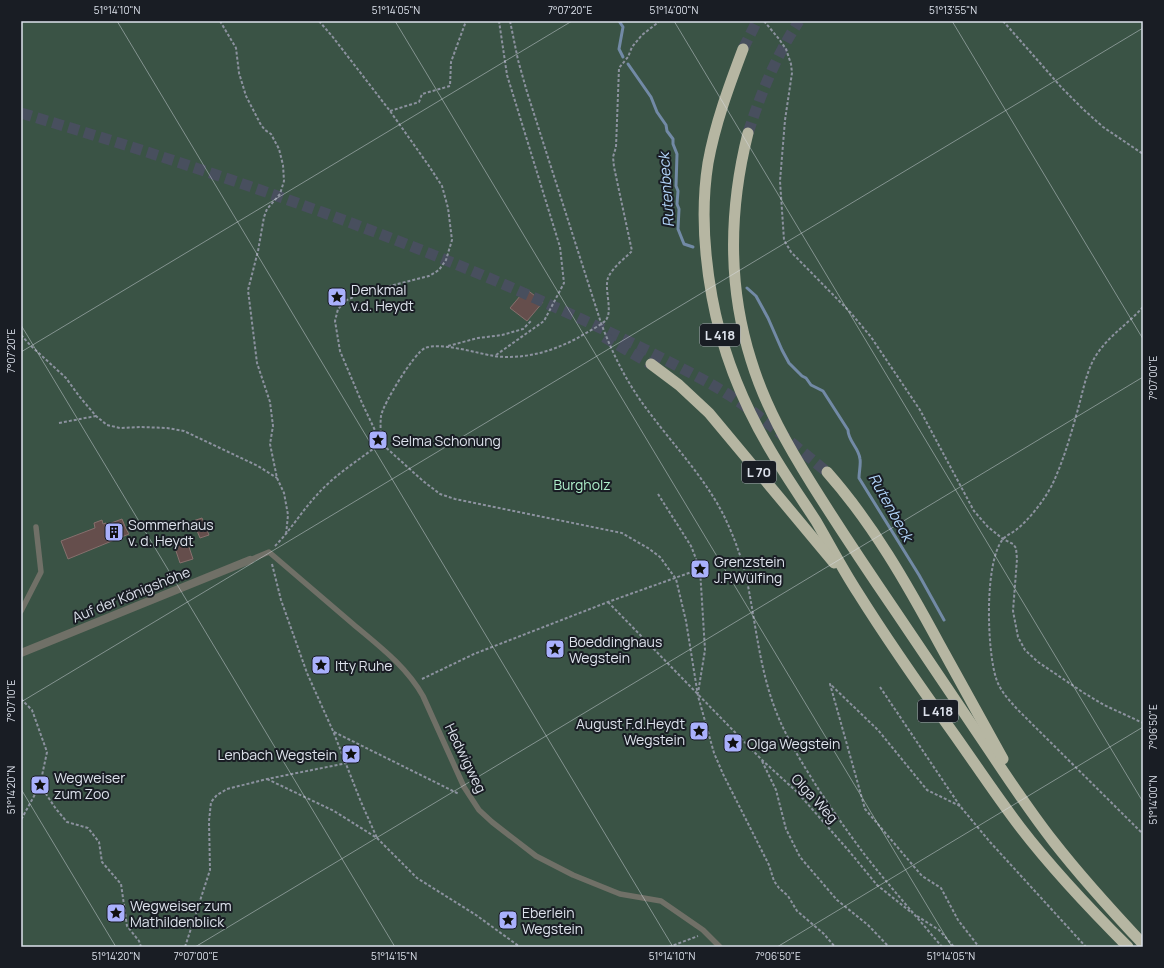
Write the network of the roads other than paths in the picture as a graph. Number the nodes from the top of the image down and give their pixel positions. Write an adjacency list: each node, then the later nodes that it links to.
1 (743, 49): 7 (highway, L 418)
2 (748, 133): 10 (highway, L 418)
3 (651, 364): 7 (highway, L 70)
4 (827, 472): 10 (highway)
5 (36, 528): 8 (lane)
6 (250, 560): 9 (street, Auf der Königshöhe); 12 (lane, Hedwigweg)
7 (857, 592): 13 (highway, L 418)
8 (21, 611)
9 (21, 653)
10 (1035, 818): 11 (highway, L 418)
11 (1143, 944)
12 (720, 947)
13 (1128, 947)

